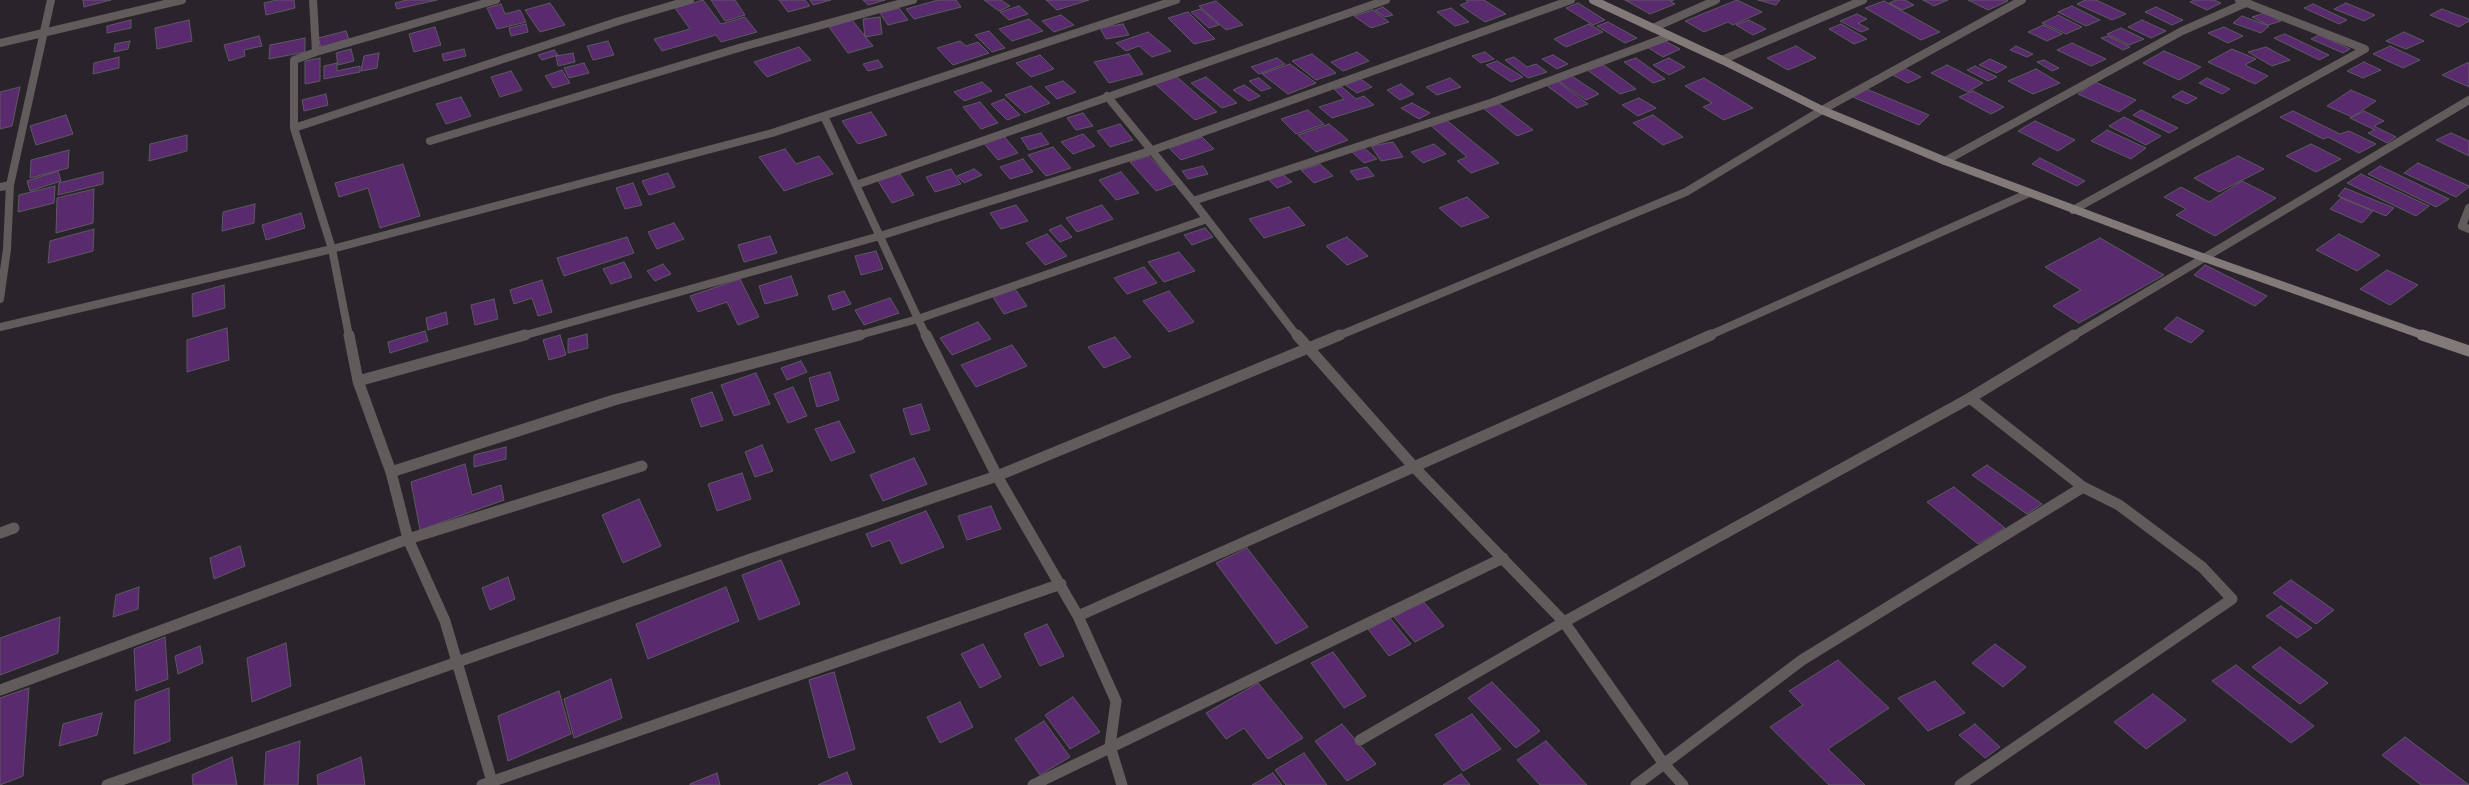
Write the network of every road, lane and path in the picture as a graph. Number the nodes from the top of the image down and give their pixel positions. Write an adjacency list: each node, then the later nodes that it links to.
1 (51, 0): 17 (street)
2 (182, 0): 17 (street)
3 (313, 0): 20 (street)
4 (496, 0): 20 (street)
5 (690, 0): 26 (street)
6 (913, 0): 27 (street)
7 (1176, 0): 25 (street)
8 (1386, 0): 22 (street)
9 (1571, 0): 28 (street)
10 (1593, 0): 16 (street)
11 (1716, 0): 16 (street)
12 (1863, 0): 21 (street)
13 (2022, 0): 24 (street)
14 (2256, 0): 15 (street)
15 (2242, 1): 29 (street); 36 (street)
16 (1652, 28): 18 (street)
17 (43, 34): 19 (street); 30 (street)
18 (1670, 36): 21 (street); 34 (street)
19 (0, 43)
20 (316, 52): 26 (street)
21 (1722, 60): 24 (street)
22 (1107, 96): 28 (street); 31 (street)
23 (2469, 100): 42 (street)
24 (1822, 110): 29 (street); 46 (street)
25 (824, 116): 31 (street); 40 (street)
26 (294, 128): 40 (street)
27 (430, 141)
28 (1150, 151): 34 (street); 39 (street)
29 (1945, 161): 33 (street)
30 (10, 185): 32 (street); 41 (street)
31 (856, 185): 39 (street)
32 (0, 187)
33 (2029, 193): 36 (street); 51 (street)
34 (1193, 201): 37 (street)
35 (2469, 208): 38 (street)
36 (2073, 210): 42 (street)
37 (1207, 219): 44 (street); 46 (street)
38 (2469, 229)
39 (880, 236): 44 (street); 48 (street)
40 (332, 249): 45 (street); 48 (street)
41 (4, 250): 43 (street)
42 (2202, 257): 47 (street); 49 (street)
43 (0, 299)
44 (918, 319): 52 (street); 53 (street)
45 (0, 327)
46 (1307, 348): 51 (street); 53 (street)
47 (2469, 351)
48 (358, 380): 52 (street)
49 (1970, 398): 54 (street); 61 (street)
50 (642, 466): 57 (street)
51 (1413, 466): 58 (street); 60 (street)
52 (391, 472): 57 (street)
53 (997, 476): 59 (street); 62 (street)
54 (2083, 487): 66 (street); 73 (street)
55 (14, 528): 56 (street)
56 (0, 533)
57 (408, 539): 62 (street); 63 (street)
58 (1503, 558): 61 (street); 65 (street)
59 (1061, 584): 60 (street); 67 (street)
60 (1078, 616): 65 (street)
61 (1564, 622): 64 (street); 66 (street)
62 (457, 664): 67 (street); 68 (street)
63 (0, 690)
64 (1360, 740)
65 (1110, 746): 69 (street); 70 (street)
66 (1664, 764): 71 (street); 72 (street)
67 (489, 784)
68 (107, 785)
69 (1034, 785)
70 (1122, 785)
71 (1636, 785)
72 (1683, 785)
73 (1960, 785)

